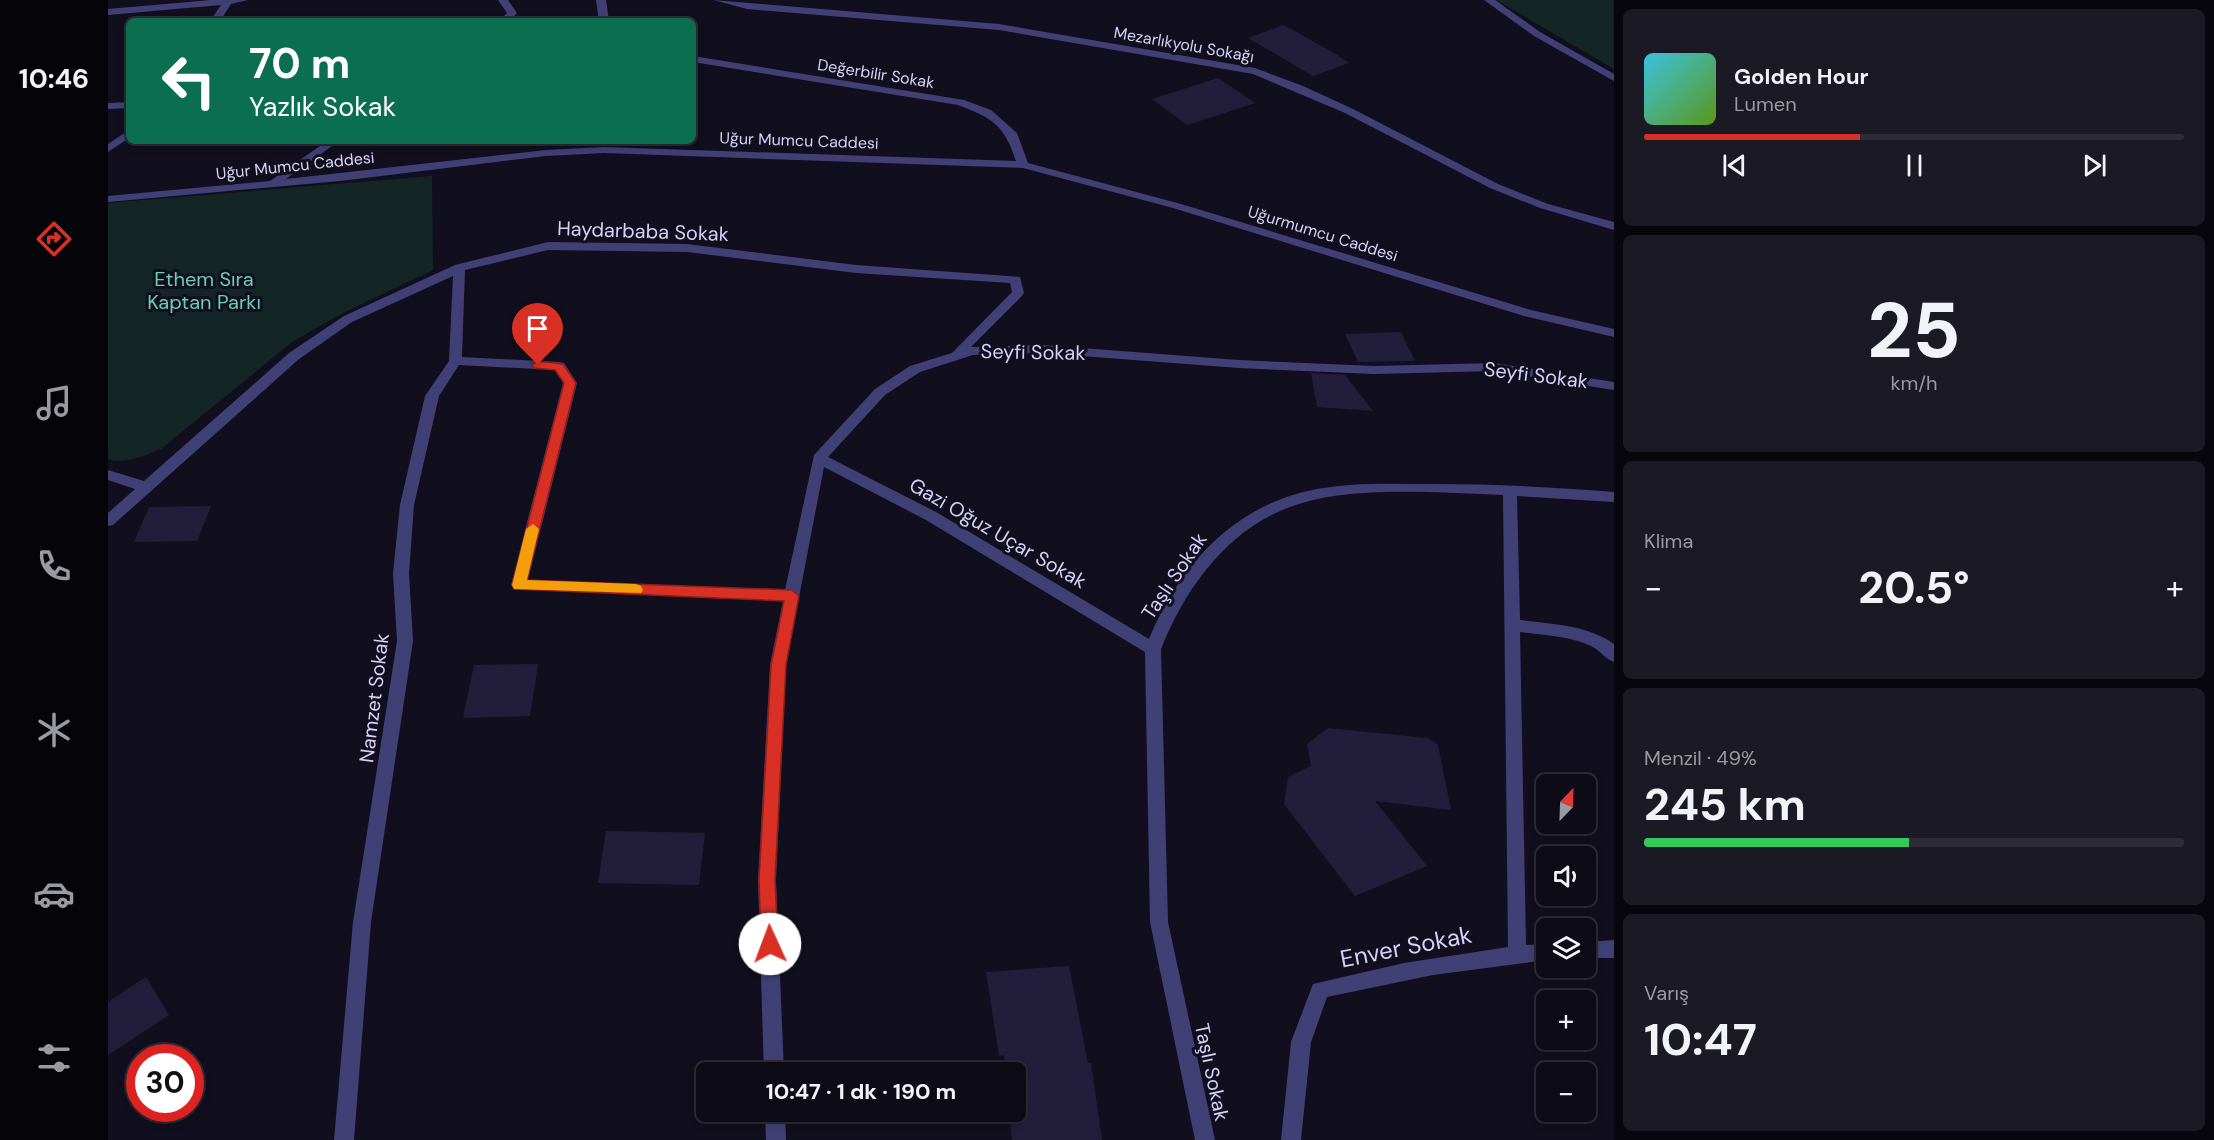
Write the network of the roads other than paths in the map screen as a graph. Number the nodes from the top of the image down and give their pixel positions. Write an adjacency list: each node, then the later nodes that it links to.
1 (243, 0): 6 (street)
2 (503, 0): 9 (street)
3 (601, 0): 10 (street)
4 (718, 0): 21 (street, Mezarlıkyolu Sokağı)
5 (1489, 0): 12 (street)
6 (228, 2): 7 (street); 8 (street)
7 (108, 12)
8 (217, 18)
9 (507, 18)
10 (604, 18)
11 (696, 59): 18 (street, Değerbilir Sokak)
12 (1614, 78)
13 (126, 105): 14 (street)
14 (108, 106)
15 (126, 135): 17 (street)
16 (330, 144): 19 (street)
17 (108, 149)
18 (1023, 165): 19 (street, Uğur Mumcu Caddesi); 23 (street, Uğurmumcu Caddesi)
19 (272, 184): 20 (street, Uğur Mumcu Caddesi)
20 (108, 199)
21 (1614, 226)
22 (459, 268): 24 (street, Haydarbaba Sokak); 25 (street); 29 (street, Haydarbaba Sokak)
23 (1614, 333)
24 (954, 357): 26 (street, Seyfi Sokak); 27 (street, Seyfi Sokak)
25 (455, 361): 33 (street); 43 (street, Namzet Sokak)
26 (1614, 386)
27 (819, 458): 33 (street); 35 (street, Gazi Oğuz Uçar Sokak)
28 (108, 475): 29 (street)
29 (145, 487): 32 (street, Haydarbaba Sokak)
30 (1510, 489): 31 (street, Taşlı Sokak); 34 (street); 35 (street, Taşlı Sokak)
31 (1614, 497)
32 (108, 521)
33 (792, 596): 41 (street)
34 (1512, 625): 36 (street); 40 (street)
35 (1153, 650): 45 (street, Taşlı Sokak)
36 (1614, 656)
37 (1614, 949): 38 (street)
38 (1596, 950)
39 (1536, 953): 40 (street, Enver Sokak)
40 (1517, 954): 46 (street, Enver Sokak)
41 (774, 1062)
42 (775, 1122): 44 (street)
43 (344, 1140)
44 (776, 1140)
45 (1205, 1140)
46 (1291, 1140)

